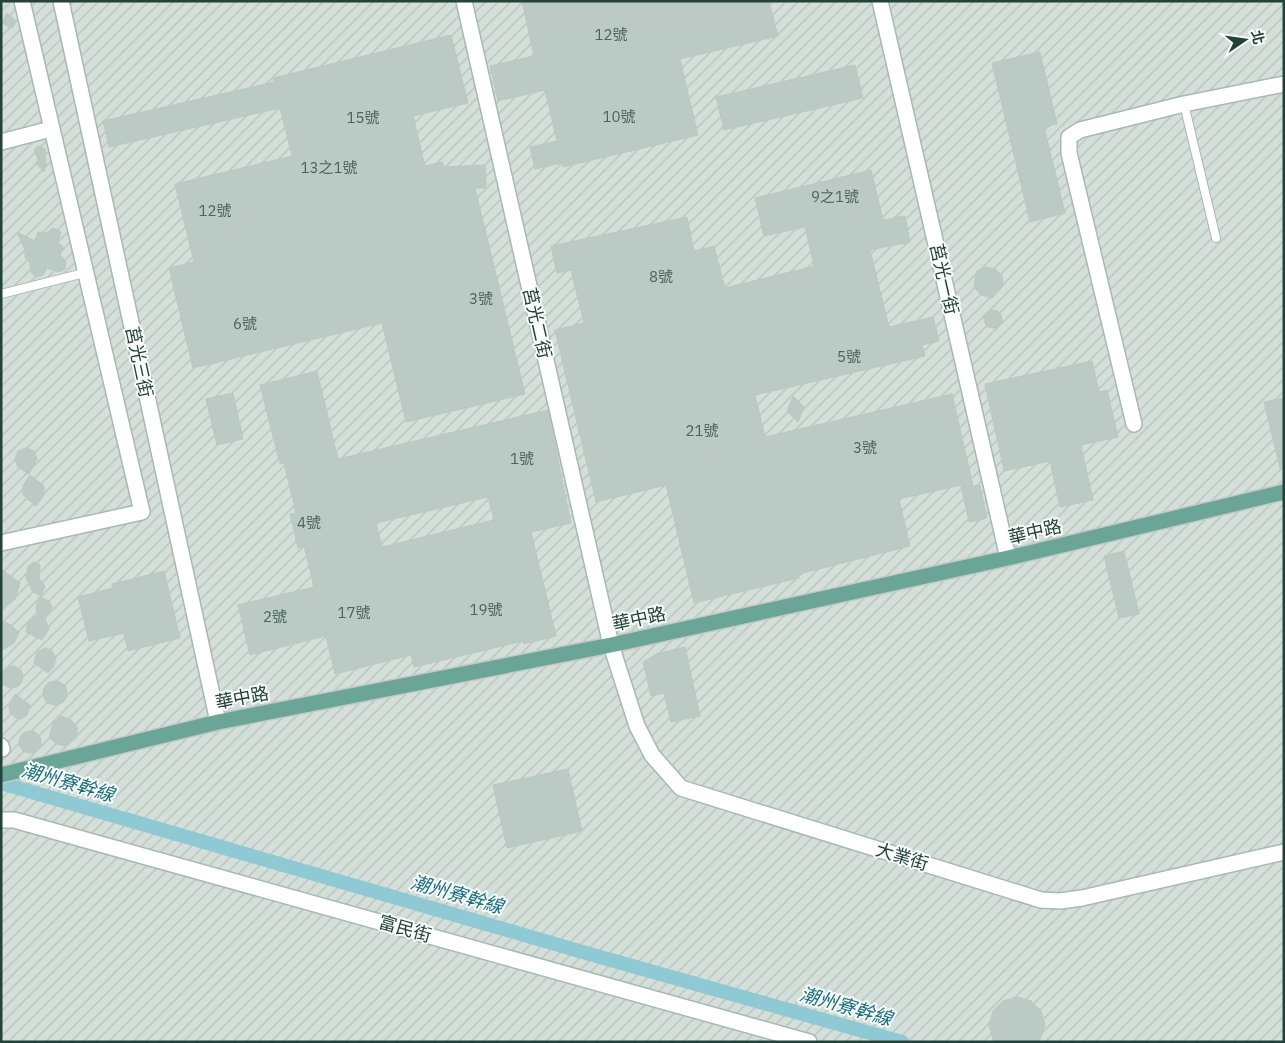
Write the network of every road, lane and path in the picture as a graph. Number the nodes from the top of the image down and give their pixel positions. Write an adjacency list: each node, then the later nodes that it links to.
1 (22, 1): 7 (street)
2 (61, 1): 17 (street, 莒光三街)
3 (464, 1): 16 (street, 莒光二街)
4 (880, 1): 15 (street, 莒光一街)
5 (1284, 84): 6 (street)
6 (1184, 104): 9 (lane); 12 (street)
7 (51, 129): 8 (street); 10 (street)
8 (1, 142)
9 (1216, 238)
10 (84, 273): 11 (lane); 14 (street)
11 (1, 294)
12 (1134, 424)
13 (1284, 492): 15 (main road, 華中路)
14 (1, 543)
15 (1008, 558): 16 (main road, 華中路)
16 (611, 645): 17 (main road, 華中路); 20 (street, 大業街)
17 (218, 722): 18 (main road, 華中路)
18 (1, 775)
19 (1, 820): 21 (street, 富民街)
20 (1284, 852)
21 (809, 1042)

